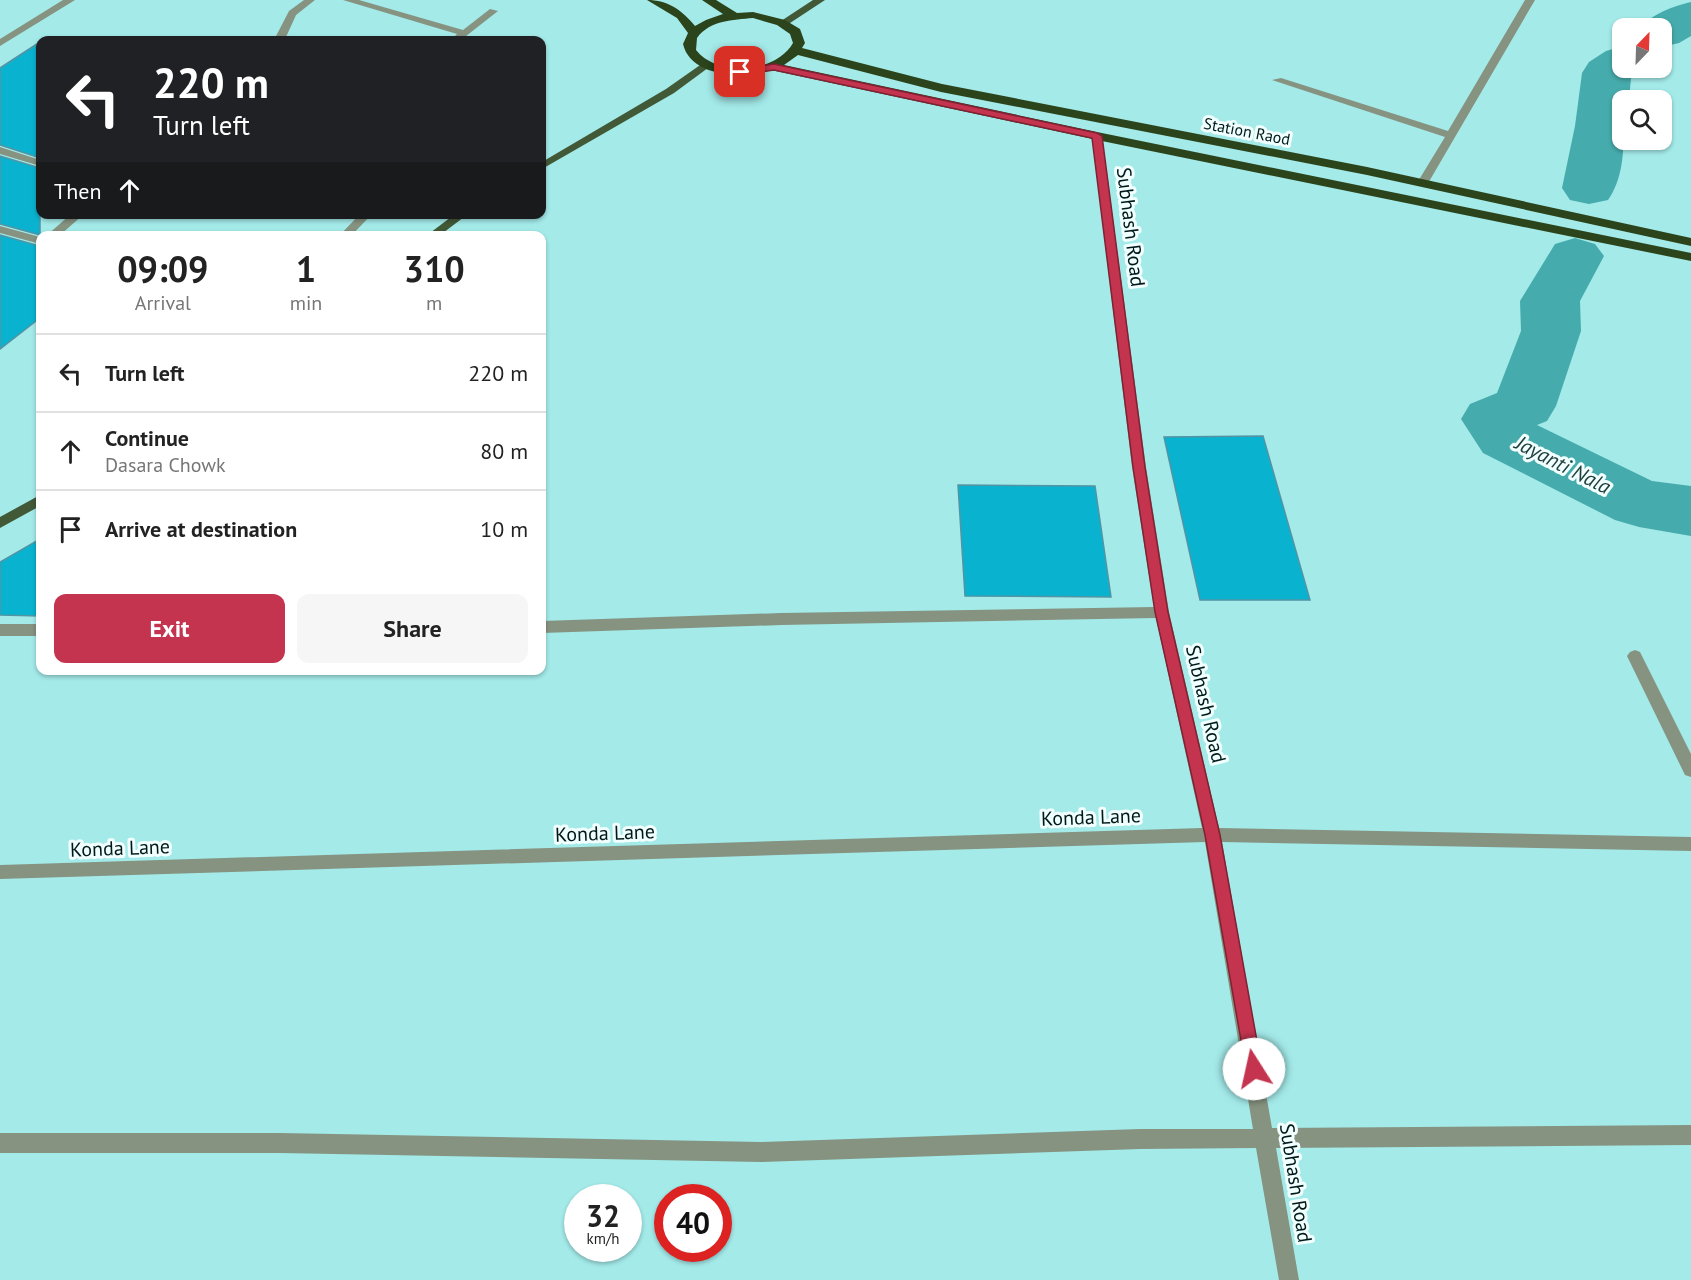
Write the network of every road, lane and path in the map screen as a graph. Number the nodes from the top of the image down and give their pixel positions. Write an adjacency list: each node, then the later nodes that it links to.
1 (70, 0): 15 (street)
2 (310, 0): 13 (street)
3 (348, 0): 12 (street)
4 (653, 0): 11 (highway)
5 (708, 0): 9 (highway)
6 (820, 0): 10 (main road)
7 (1530, 0): 20 (street)
8 (493, 10): 12 (street)
9 (734, 16): 10 (highway); 11 (highway)
10 (784, 23): 16 (highway)
11 (694, 32): 17 (highway)
12 (464, 33): 14 (street)
13 (281, 36)
14 (460, 36)
15 (0, 43)
16 (798, 51): 18 (highway); 25 (highway, Station Raod)
17 (707, 65): 18 (highway); 24 (main road)
18 (774, 67): 21 (highway)
19 (1277, 80): 20 (street)
20 (1449, 135): 25 (street)
21 (1097, 136): 35 (highway); 38 (street, Subhash Road)
22 (2, 153): 23 (street)
23 (36, 162)
24 (546, 164)
25 (1423, 183): 34 (highway, Station Raod)
26 (73, 219): 30 (street)
27 (362, 219): 31 (street)
28 (456, 219): 32 (main road)
29 (0, 229): 33 (street)
30 (57, 231)
31 (349, 231)
32 (438, 231)
33 (36, 240)
34 (1691, 242)
35 (1691, 257)
36 (36, 503): 37 (main road)
37 (0, 523)
38 (1161, 612): 39 (street); 44 (street, Subhash Road)
39 (546, 627)
40 (0, 630): 41 (street)
41 (36, 630)
42 (1635, 656): 43 (street)
43 (1691, 770)
44 (1212, 835): 45 (street, Konda Lane); 46 (street, Konda Lane); 48 (street, Subhash Road)
45 (1691, 844)
46 (0, 872)
47 (1691, 1136): 48 (street)
48 (1267, 1140): 49 (street); 50 (street, Subhash Road)
49 (0, 1143)
50 (1290, 1280)

